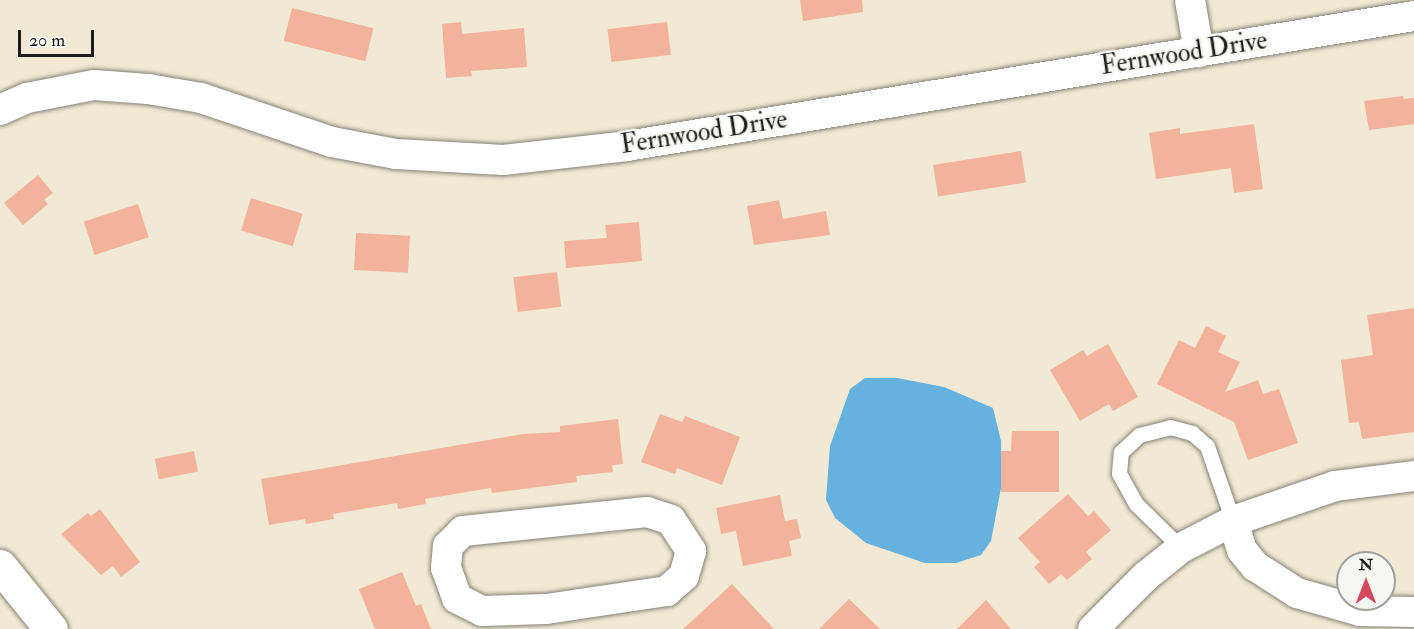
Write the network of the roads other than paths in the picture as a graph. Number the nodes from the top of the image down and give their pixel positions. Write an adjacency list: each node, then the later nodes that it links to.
1 (1191, 0): 3 (street)
2 (1414, 16): 3 (street, Fernwood Drive)
3 (1199, 52): 4 (street, Fernwood Drive)
4 (0, 110)
5 (1414, 476): 6 (street)
6 (1233, 521): 7 (street); 7 (lane); 9 (street)
7 (1181, 548): 12 (street)
8 (0, 566): 11 (main road)
9 (1414, 612)
10 (547, 619): 10 (street)
11 (51, 629)
12 (1093, 629)

